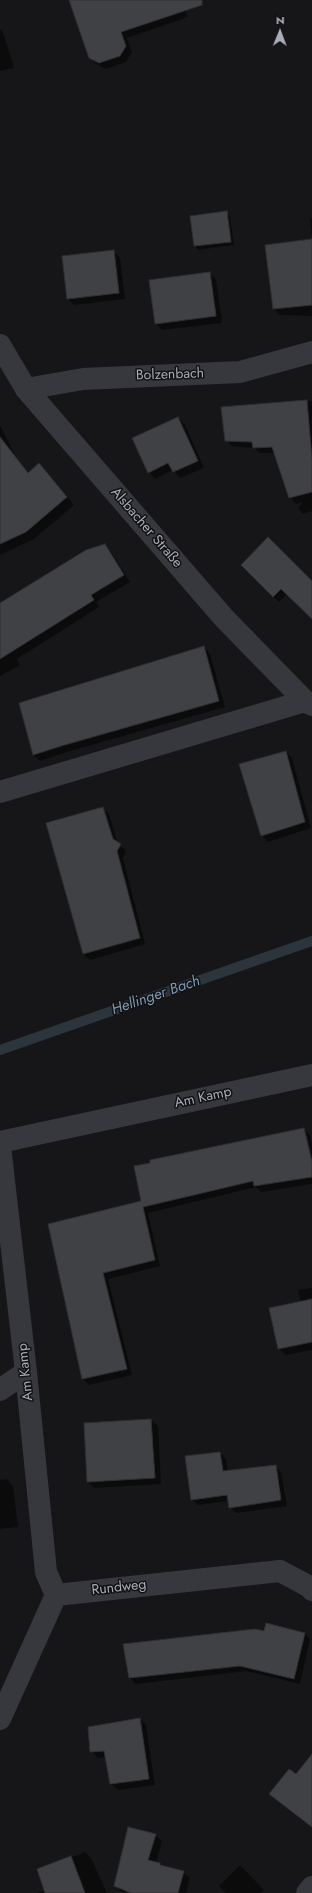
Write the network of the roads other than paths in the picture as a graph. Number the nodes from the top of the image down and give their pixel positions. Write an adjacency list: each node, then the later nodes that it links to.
1 (0, 345): 3 (street, Alsbacher Straße)
2 (312, 352): 3 (street, Bolzenbach)
3 (26, 389): 4 (street, Alsbacher Straße)
4 (309, 703): 5 (street, Alsbacher Straße)
5 (0, 792)
6 (312, 1075): 7 (street, Am Kamp)
7 (0, 1142)
8 (0, 1146): 9 (street, Am Kamp)
9 (26, 1372): 10 (street); 12 (street, Am Kamp)
10 (0, 1390)
11 (312, 1590): 12 (street, Rundweg)
12 (56, 1595): 13 (street)
13 (0, 1719)
14 (312, 1887): 15 (street)
15 (307, 1893)

